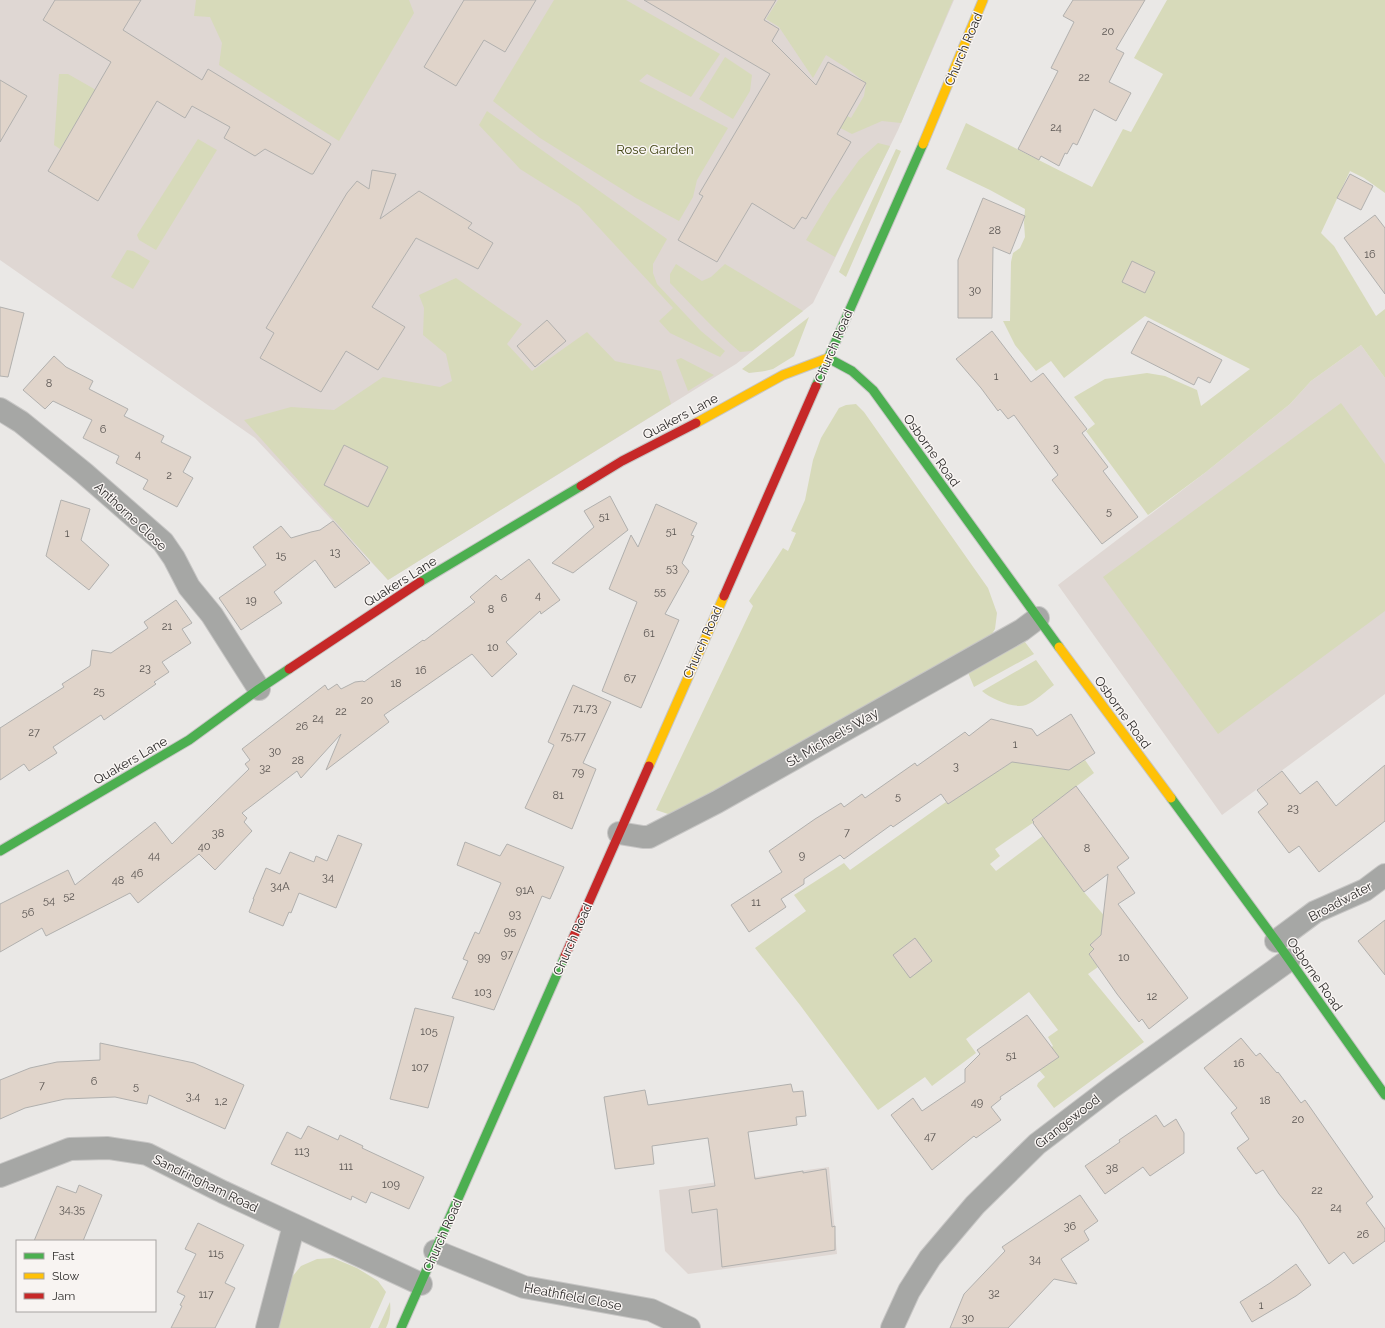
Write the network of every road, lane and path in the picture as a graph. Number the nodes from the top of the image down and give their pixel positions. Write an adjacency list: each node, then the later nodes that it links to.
1 (983, 0): 2 (street, Church Road)
2 (828, 358): 4 (street, Osborne Road); 5 (street, Quakers Lane); 6 (street, Church Road)
3 (0, 409): 5 (street, Anthorne Close)
4 (1038, 618): 6 (street, St. Michael's Way); 9 (street, Osborne Road)
5 (259, 689): 7 (street, Quakers Lane)
6 (619, 833): 14 (street, Church Road)
7 (0, 851)
8 (1385, 875): 9 (street, Broadwater)
9 (1276, 941): 10 (street, Osborne Road)
10 (1288, 960): 11 (street, Osborne Road); 19 (street, Grangewood)
11 (1385, 1095)
12 (0, 1176): 13 (street, Sandringham Road)
13 (294, 1225): 15 (street, Church Road); 16 (street)
14 (435, 1251): 15 (street, Church Road); 18 (street, Heathfield Close)
15 (421, 1284): 17 (street, Church Road)
16 (267, 1328)
17 (402, 1328)
18 (689, 1328)
19 (892, 1328)

